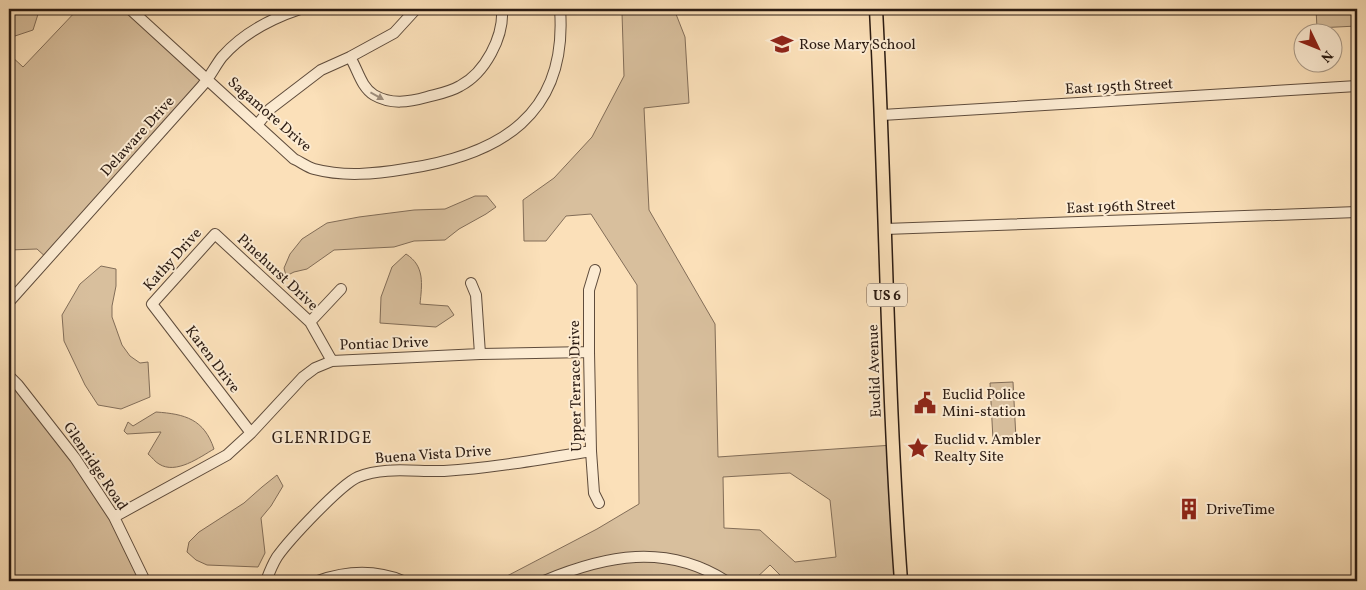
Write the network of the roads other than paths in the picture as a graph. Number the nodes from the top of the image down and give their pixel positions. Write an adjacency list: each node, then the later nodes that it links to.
1 (130, 9): 8 (street, Sagamore Drive)
2 (298, 9): 8 (street, Delaware Drive)
3 (416, 9): 7 (street)
4 (502, 9): 7 (street, one-way to 4)
5 (560, 9): 11 (street, Sagamore Drive)
6 (876, 9): 10 (main road, Euclid Avenue / US 6)
7 (350, 57): 11 (street)
8 (207, 80): 11 (street, Sagamore Drive); 18 (street, Delaware Drive)
9 (1357, 86): 10 (street, East 195th Street)
10 (882, 115): 13 (main road, Euclid Avenue / US 6)
11 (256, 125)
12 (1357, 212): 13 (street, East 196th Street)
13 (885, 229): 35 (main road, Euclid Avenue / US 6)
14 (215, 234): 19 (street, Kathy Drive); 20 (street, Pinehurst Drive)
15 (595, 270): 21 (street, Upper Terrace Drive)
16 (471, 283): 22 (street)
17 (341, 289): 20 (street)
18 (9, 302)
19 (152, 304): 25 (street, Karen Drive)
20 (310, 322): 23 (street, Pinehurst Drive)
21 (589, 352): 22 (street, Pontiac Drive); 26 (street, Upper Terrace Drive)
22 (480, 354): 23 (street, Pontiac Drive)
23 (332, 361): 25 (street, Pontiac Drive)
24 (9, 376): 28 (street, Glenridge Road)
25 (251, 433): 28 (street, Pontiac Drive)
26 (591, 451): 27 (street, Upper Terrace Drive); 30 (street, Buena Vista Drive)
27 (599, 503)
28 (114, 517): 29 (street, Glenridge Road)
29 (145, 581)
30 (266, 581)
31 (318, 581): 32 (street)
32 (402, 581)
33 (544, 581): 34 (street)
34 (726, 581)
35 (901, 581)

